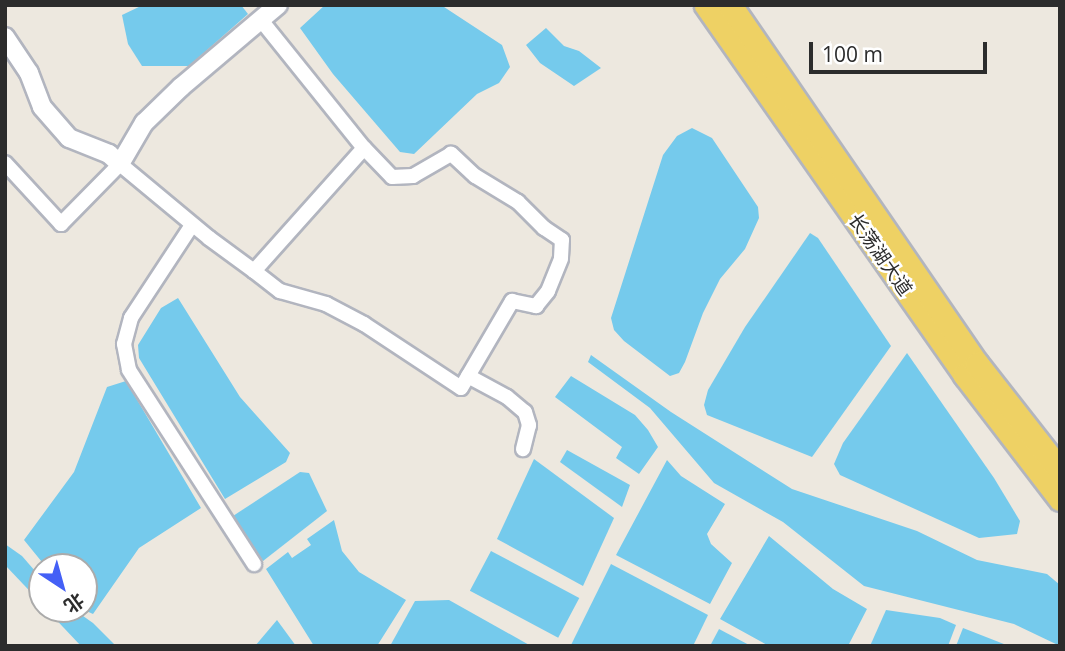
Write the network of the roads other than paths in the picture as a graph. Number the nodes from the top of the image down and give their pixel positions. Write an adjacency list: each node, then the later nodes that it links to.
1 (278, 5): 4 (street)
2 (706, 5): 14 (main road, 长荡湖大道)
3 (730, 5): 13 (main road, 长荡湖大道)
4 (261, 20): 6 (street); 8 (street)
5 (5, 37): 8 (street)
6 (364, 148): 10 (street); 11 (street)
7 (5, 163): 8 (street)
8 (120, 164): 9 (street)
9 (192, 225): 10 (street); 15 (street)
10 (254, 271): 11 (street)
11 (468, 376): 12 (street)
12 (523, 449)
13 (1060, 470)
14 (1060, 499)
15 (254, 564)

